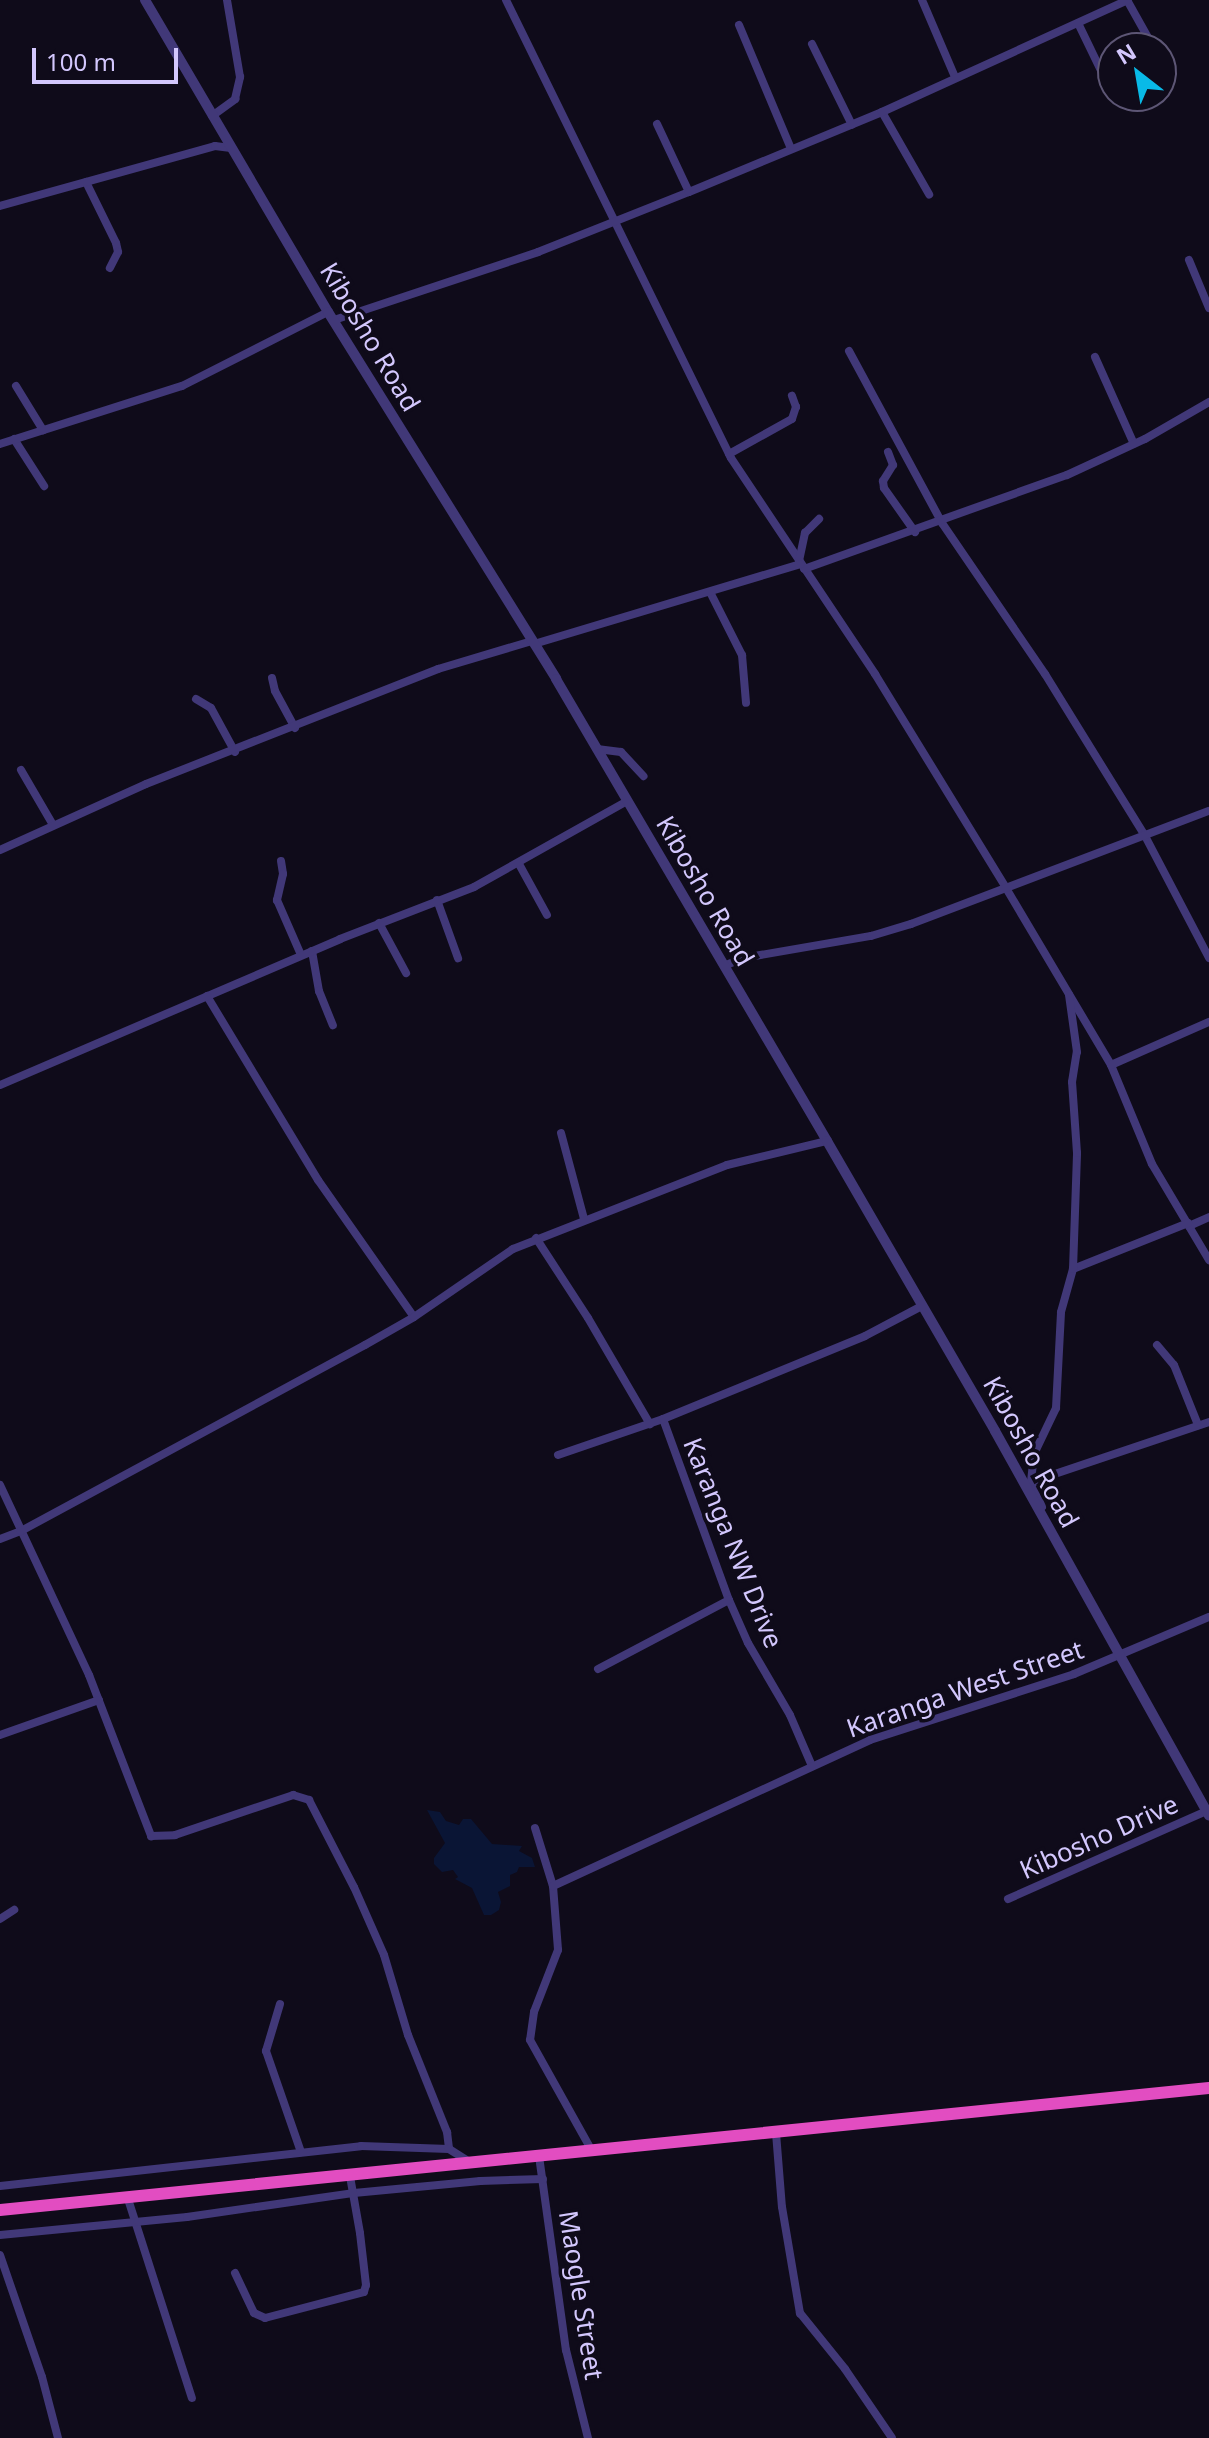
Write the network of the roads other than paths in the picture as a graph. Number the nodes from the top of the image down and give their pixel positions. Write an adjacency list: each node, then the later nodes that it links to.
1 (145, 0): 13 (street, Kibosho Road)
2 (227, 0): 13 (street)
3 (506, 0): 22 (street)
4 (922, 0): 11 (street)
5 (1128, 0): 6 (street); 8 (street)
6 (1078, 23): 10 (street); 11 (street)
7 (739, 25): 17 (street)
8 (1145, 32)
9 (812, 44): 15 (street)
10 (1097, 62)
11 (955, 77): 12 (street)
12 (882, 112): 15 (street); 20 (street)
13 (212, 116): 16 (street, Kibosho Road)
14 (657, 124): 19 (street)
15 (852, 125): 17 (street)
16 (231, 148): 18 (street); 26 (street, Kibosho Road)
17 (791, 149): 19 (street)
18 (86, 182): 21 (street); 24 (street)
19 (689, 192): 22 (street)
20 (929, 194)
21 (0, 206)
22 (618, 221): 26 (street); 37 (street)
23 (1189, 260): 25 (street)
24 (110, 268)
25 (1209, 308)
26 (331, 316): 32 (street); 44 (street, Kibosho Road)
27 (849, 351): 40 (street)
28 (1095, 357): 35 (street)
29 (16, 386): 32 (street)
30 (792, 396): 37 (street)
31 (1209, 402): 35 (street)
32 (43, 430): 33 (street)
33 (14, 439): 34 (street); 38 (street)
34 (0, 444)
35 (1134, 444): 40 (street)
36 (888, 452): 41 (street)
37 (729, 454): 42 (street)
38 (44, 486)
39 (819, 519): 42 (street)
40 (942, 523): 41 (street); 56 (street)
41 (915, 532): 42 (street)
42 (801, 565): 43 (street); 60 (street)
43 (710, 592): 44 (street); 47 (street)
44 (533, 642): 48 (street); 49 (street, Kibosho Road)
45 (272, 678): 48 (street)
46 (196, 699): 50 (street)
47 (746, 703)
48 (295, 728): 50 (street)
49 (597, 749): 52 (street); 53 (street, Kibosho Road)
50 (235, 752): 55 (street)
51 (21, 770): 55 (street)
52 (643, 776)
53 (627, 801): 59 (street); 68 (street, Kibosho Road)
54 (1209, 811): 56 (street)
55 (53, 825): 57 (street)
56 (1144, 834): 60 (street); 67 (street)
57 (0, 850)
58 (281, 861): 65 (street)
59 (519, 864): 61 (street); 62 (street)
60 (1006, 888): 68 (street); 70 (street)
61 (437, 900): 63 (street); 66 (street)
62 (547, 915)
63 (379, 923): 64 (street); 69 (street)
64 (312, 951): 65 (street); 73 (street)
65 (301, 955): 71 (street)
66 (458, 958)
67 (1209, 958)
68 (724, 966): 77 (street, Kibosho Road)
69 (406, 973)
70 (1069, 995): 74 (street); 83 (street)
71 (207, 996): 75 (street); 85 (street)
72 (1209, 1022): 74 (street)
73 (333, 1025)
74 (1111, 1065): 80 (street)
75 (0, 1085)
76 (561, 1133): 79 (street)
77 (827, 1141): 79 (street); 84 (street, Kibosho Road)
78 (1209, 1217): 80 (street)
79 (584, 1219): 81 (street)
80 (1188, 1225): 82 (street); 83 (street)
81 (536, 1238): 85 (street); 89 (street)
82 (1209, 1260)
83 (1073, 1269): 92 (street)
84 (922, 1306): 87 (street); 96 (street, Kibosho Road)
85 (414, 1317): 94 (street)
86 (1157, 1345): 90 (street)
87 (663, 1419): 89 (street); 97 (street, Karanga NW Drive)
88 (1209, 1422): 90 (street)
89 (650, 1424): 91 (street)
90 (1198, 1425): 92 (street)
91 (558, 1455)
92 (1031, 1482): 96 (street)
93 (0, 1485): 94 (street)
94 (21, 1531): 95 (street); 101 (street)
95 (0, 1539)
96 (1064, 1555): 99 (street, Kibosho Road)
97 (729, 1600): 100 (street); 103 (street, Karanga NW Drive)
98 (1209, 1617): 99 (street, Karanga West Street)
99 (1120, 1654): 103 (street, Karanga West Street); 104 (street, Kibosho Road)
100 (598, 1669)
101 (99, 1700): 102 (street); 113 (street)
102 (0, 1735)
103 (812, 1766): 106 (street, Karanga West Street)
104 (1208, 1813): 107 (street, Kibosho Drive)
105 (535, 1828): 106 (street)
106 (553, 1886): 114 (street)
107 (1008, 1899)
108 (14, 1910): 109 (street)
109 (0, 1919)
110 (280, 2004): 115 (street)
111 (1209, 2088): 112 (highway)
112 (776, 2133): 114 (highway); 131 (street)
113 (449, 2149): 115 (street); 117 (street)
114 (592, 2151): 116 (highway)
115 (301, 2152): 120 (street)
116 (539, 2156): 117 (highway); 119 (street, Maogle Street)
117 (471, 2163): 118 (highway)
118 (350, 2176): 121 (street); 122 (highway)
119 (543, 2179): 121 (street); 130 (street, Maogle Street)
120 (0, 2186)
121 (354, 2193): 124 (street); 127 (street)
122 (128, 2199): 123 (highway); 124 (street)
123 (0, 2210)
124 (134, 2222): 125 (street); 128 (street)
125 (0, 2235)
126 (0, 2255): 129 (street)
127 (235, 2273)
128 (192, 2398)
129 (58, 2438)
130 (588, 2438)
131 (892, 2438)

